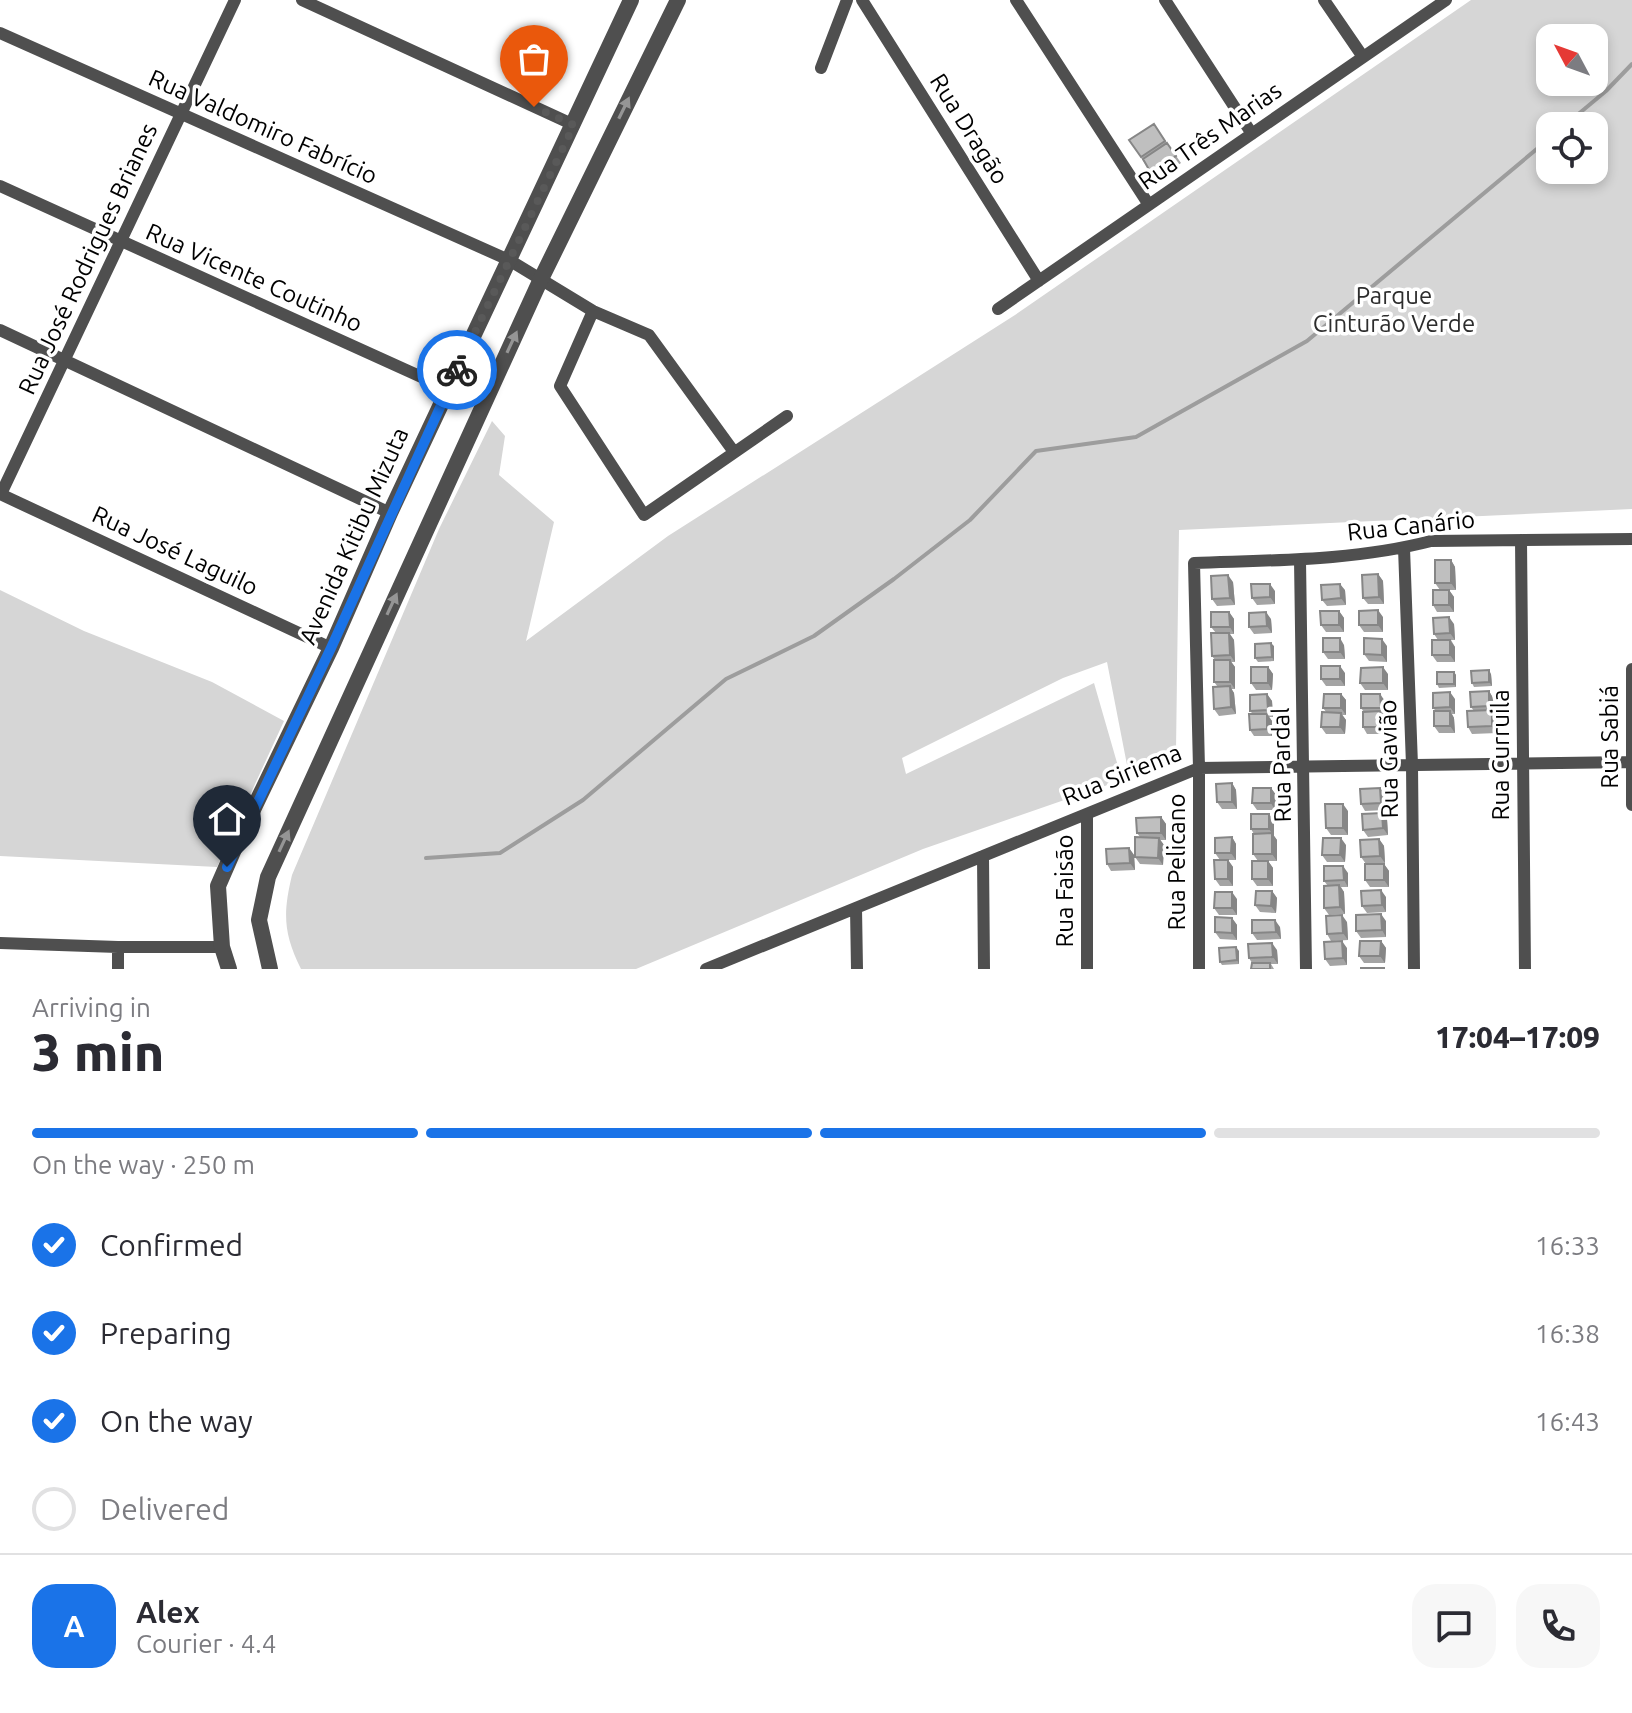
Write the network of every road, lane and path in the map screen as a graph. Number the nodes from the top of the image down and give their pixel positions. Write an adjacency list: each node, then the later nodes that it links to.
1 (235, 0): 14 (street, Rua José Rodrigues Brianes)
2 (302, 0): 15 (street)
3 (631, 0): 15 (street, Avenida Kitibu Mizuta)
4 (678, 0): 21 (street, one-way to 4)
5 (847, 0): 13 (street)
6 (862, 0): 22 (street, Rua Dragão)
7 (1016, 0): 18 (street)
8 (1165, 0): 16 (street)
9 (1324, 0): 12 (street)
10 (1446, 0): 12 (street, Rua Três Marias)
11 (0, 33): 14 (street, Rua Valdomiro Fabrício)
12 (1363, 57): 16 (street, Rua Três Marias)
13 (821, 68)
14 (181, 115): 19 (street, Rua José Rodrigues Brianes); 20 (street, Rua Valdomiro Fabrício)
15 (574, 125): 20 (street, Avenida Kitibu Mizuta)
16 (1252, 134): 18 (street, Rua Três Marias)
17 (0, 186): 19 (street, Rua Vicente Coutinho)
18 (1149, 205): 22 (street, Rua Três Marias)
19 (121, 241): 26 (street, Rua José Rodrigues Brianes); 27 (street, Rua Vicente Coutinho)
20 (509, 260): 21 (street, Rua Valdomiro Fabrício); 27 (street, Avenida Kitibu Mizuta)
21 (540, 281): 24 (street, Rua Valdomiro Fabrício); 54 (street, one-way to 21)
22 (1039, 281): 23 (street, Rua Três Marias)
23 (998, 309)
24 (593, 311): 29 (street, Rua Valdomiro Fabrício); 29 (street)
25 (0, 330): 26 (street)
26 (65, 360): 30 (street, Rua José Rodrigues Brianes); 31 (street)
27 (448, 389): 31 (street, Avenida Kitibu Mizuta)
28 (787, 416): 29 (street)
29 (734, 452)
30 (1, 494): 37 (street, Rua José Laguilo)
31 (390, 513): 37 (street, Avenida Kitibu Mizuta)
32 (1632, 539): 33 (street, Rua Canário)
33 (1521, 540): 34 (street, Rua Canário); 40 (street, Rua Curruila)
34 (1404, 548): 35 (street, Rua Canário); 41 (street, Rua Gavião)
35 (1300, 560): 36 (street, Rua Canário); 42 (street, Rua Pardal)
36 (1194, 563): 43 (street, Rua Pelicano)
37 (331, 648): 50 (street, Avenida Kitibu Mizuta)
38 (1632, 669): 39 (street, Rua Sabiá)
39 (1632, 762): 40 (street, Rua Siriema); 44 (street, Rua Sabiá)
40 (1523, 763): 41 (street, Rua Siriema); 61 (street, Rua Curruila)
41 (1412, 765): 42 (street, Rua Siriema); 60 (street, Rua Gavião)
42 (1305, 766): 43 (street, Rua Siriema); 59 (street, Rua Pardal)
43 (1199, 768): 45 (street, Rua Siriema); 58 (street, Rua Pelicano)
44 (1632, 805)
45 (1087, 814): 46 (street, Rua Siriema); 57 (street, Rua Faisão)
46 (983, 856): 47 (street, Rua Siriema); 56 (street)
47 (856, 908): 51 (street, Rua Siriema); 55 (street)
48 (0, 943): 49 (street)
49 (118, 947): 50 (street); 52 (street)
50 (222, 947): 53 (street, Avenida Kitibu Mizuta)
51 (712, 968)
52 (118, 969)
53 (229, 969)
54 (270, 969)
55 (857, 969)
56 (984, 969)
57 (1087, 969)
58 (1199, 969)
59 (1306, 969)
60 (1414, 969)
61 (1525, 969)

